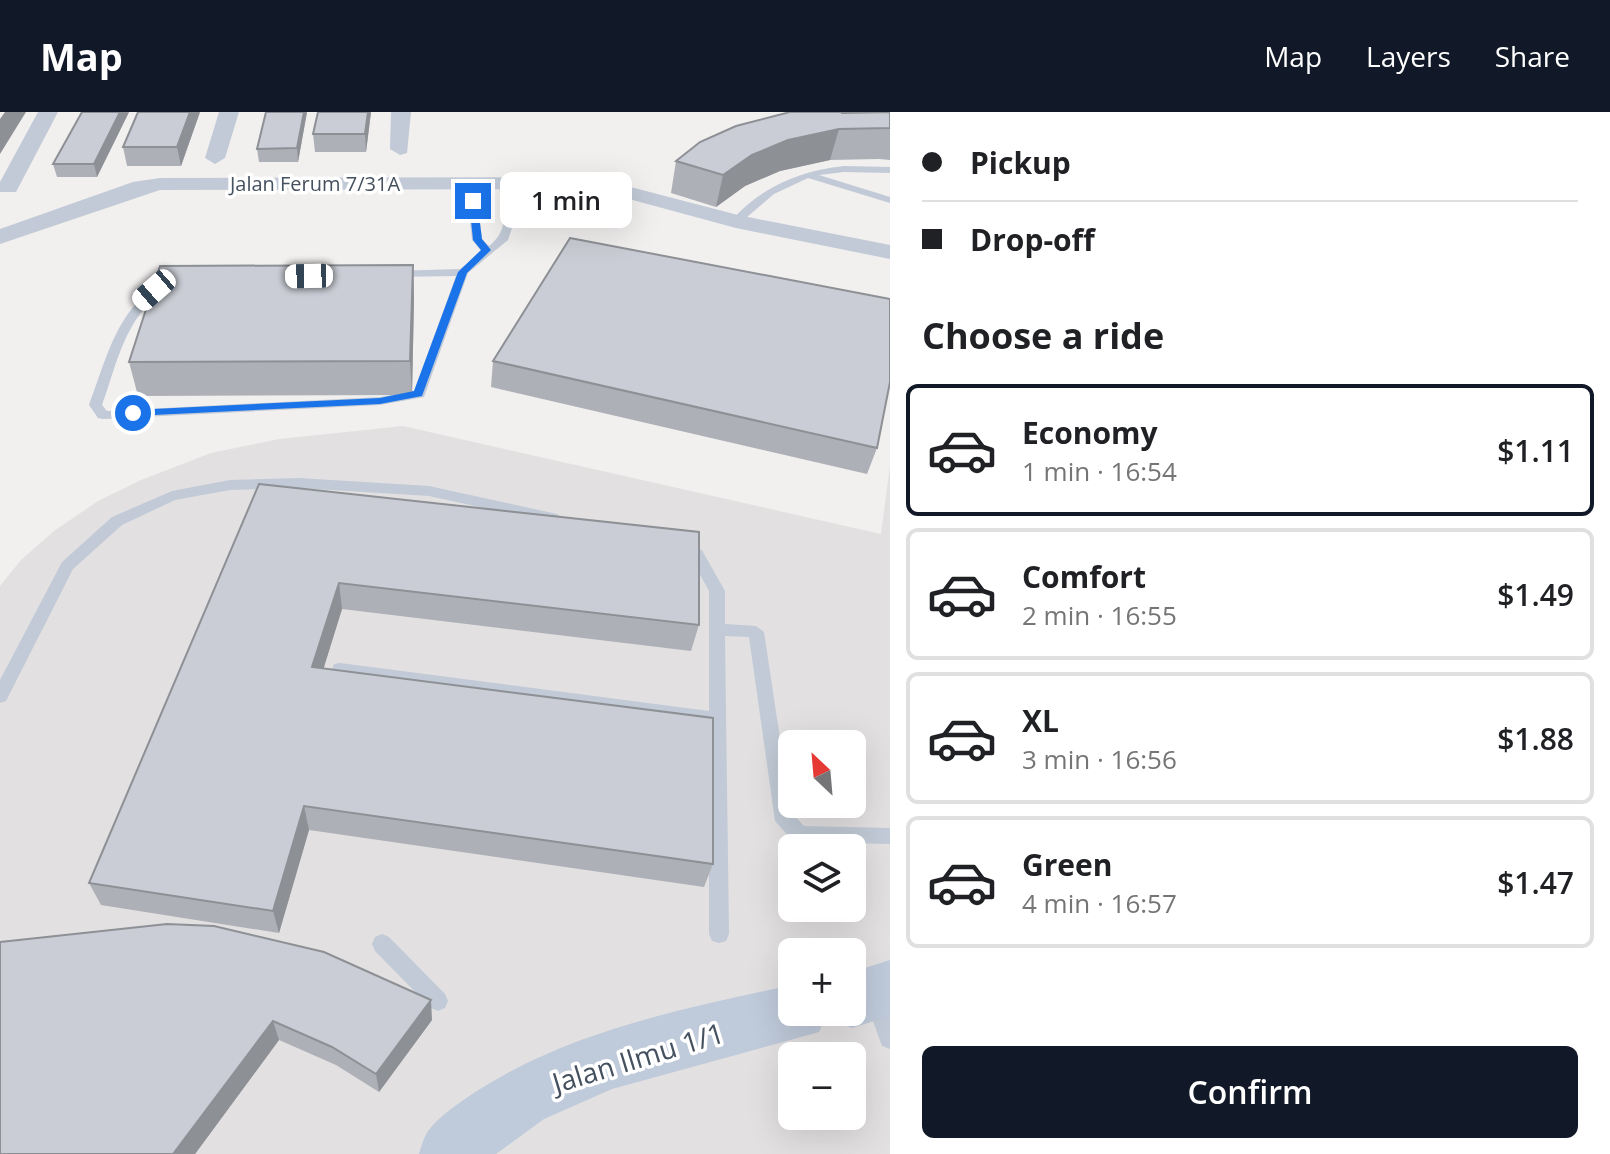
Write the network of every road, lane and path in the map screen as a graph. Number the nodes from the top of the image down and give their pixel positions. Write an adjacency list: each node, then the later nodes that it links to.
1 (48, 112): 10 (street)
2 (229, 112): 5 (street)
3 (401, 112): 4 (street)
4 (400, 149)
5 (215, 158)
6 (890, 170): 7 (lane)
7 (806, 174): 11 (lane); 12 (lane)
8 (471, 182): 9 (street, Jalan Ferum 7/31A); 13 (street, Jalan Ferum 7/31A); 14 (lane)
9 (504, 182): 12 (street, Jalan Ferum 7/31A); 14 (lane)
10 (8, 187)
11 (890, 200)
12 (736, 221): 15 (street, Jalan Ferum 7/31A)
13 (0, 237)
14 (486, 250): 16 (lane)
15 (890, 252)
16 (463, 272): 17 (lane); 18 (lane)
17 (370, 274)
18 (178, 281)
19 (581, 524): 23 (lane)
20 (670, 545): 21 (lane)
21 (717, 629): 24 (lane); 25 (lane)
22 (340, 669): 24 (lane)
23 (0, 696)
24 (717, 719): 26 (lane)
25 (890, 836)
26 (719, 934)
27 (382, 944): 28 (lane)
28 (438, 1001)
29 (778, 1017): 30 (street, Jalan Ilmu 1/1)
30 (450, 1154)

